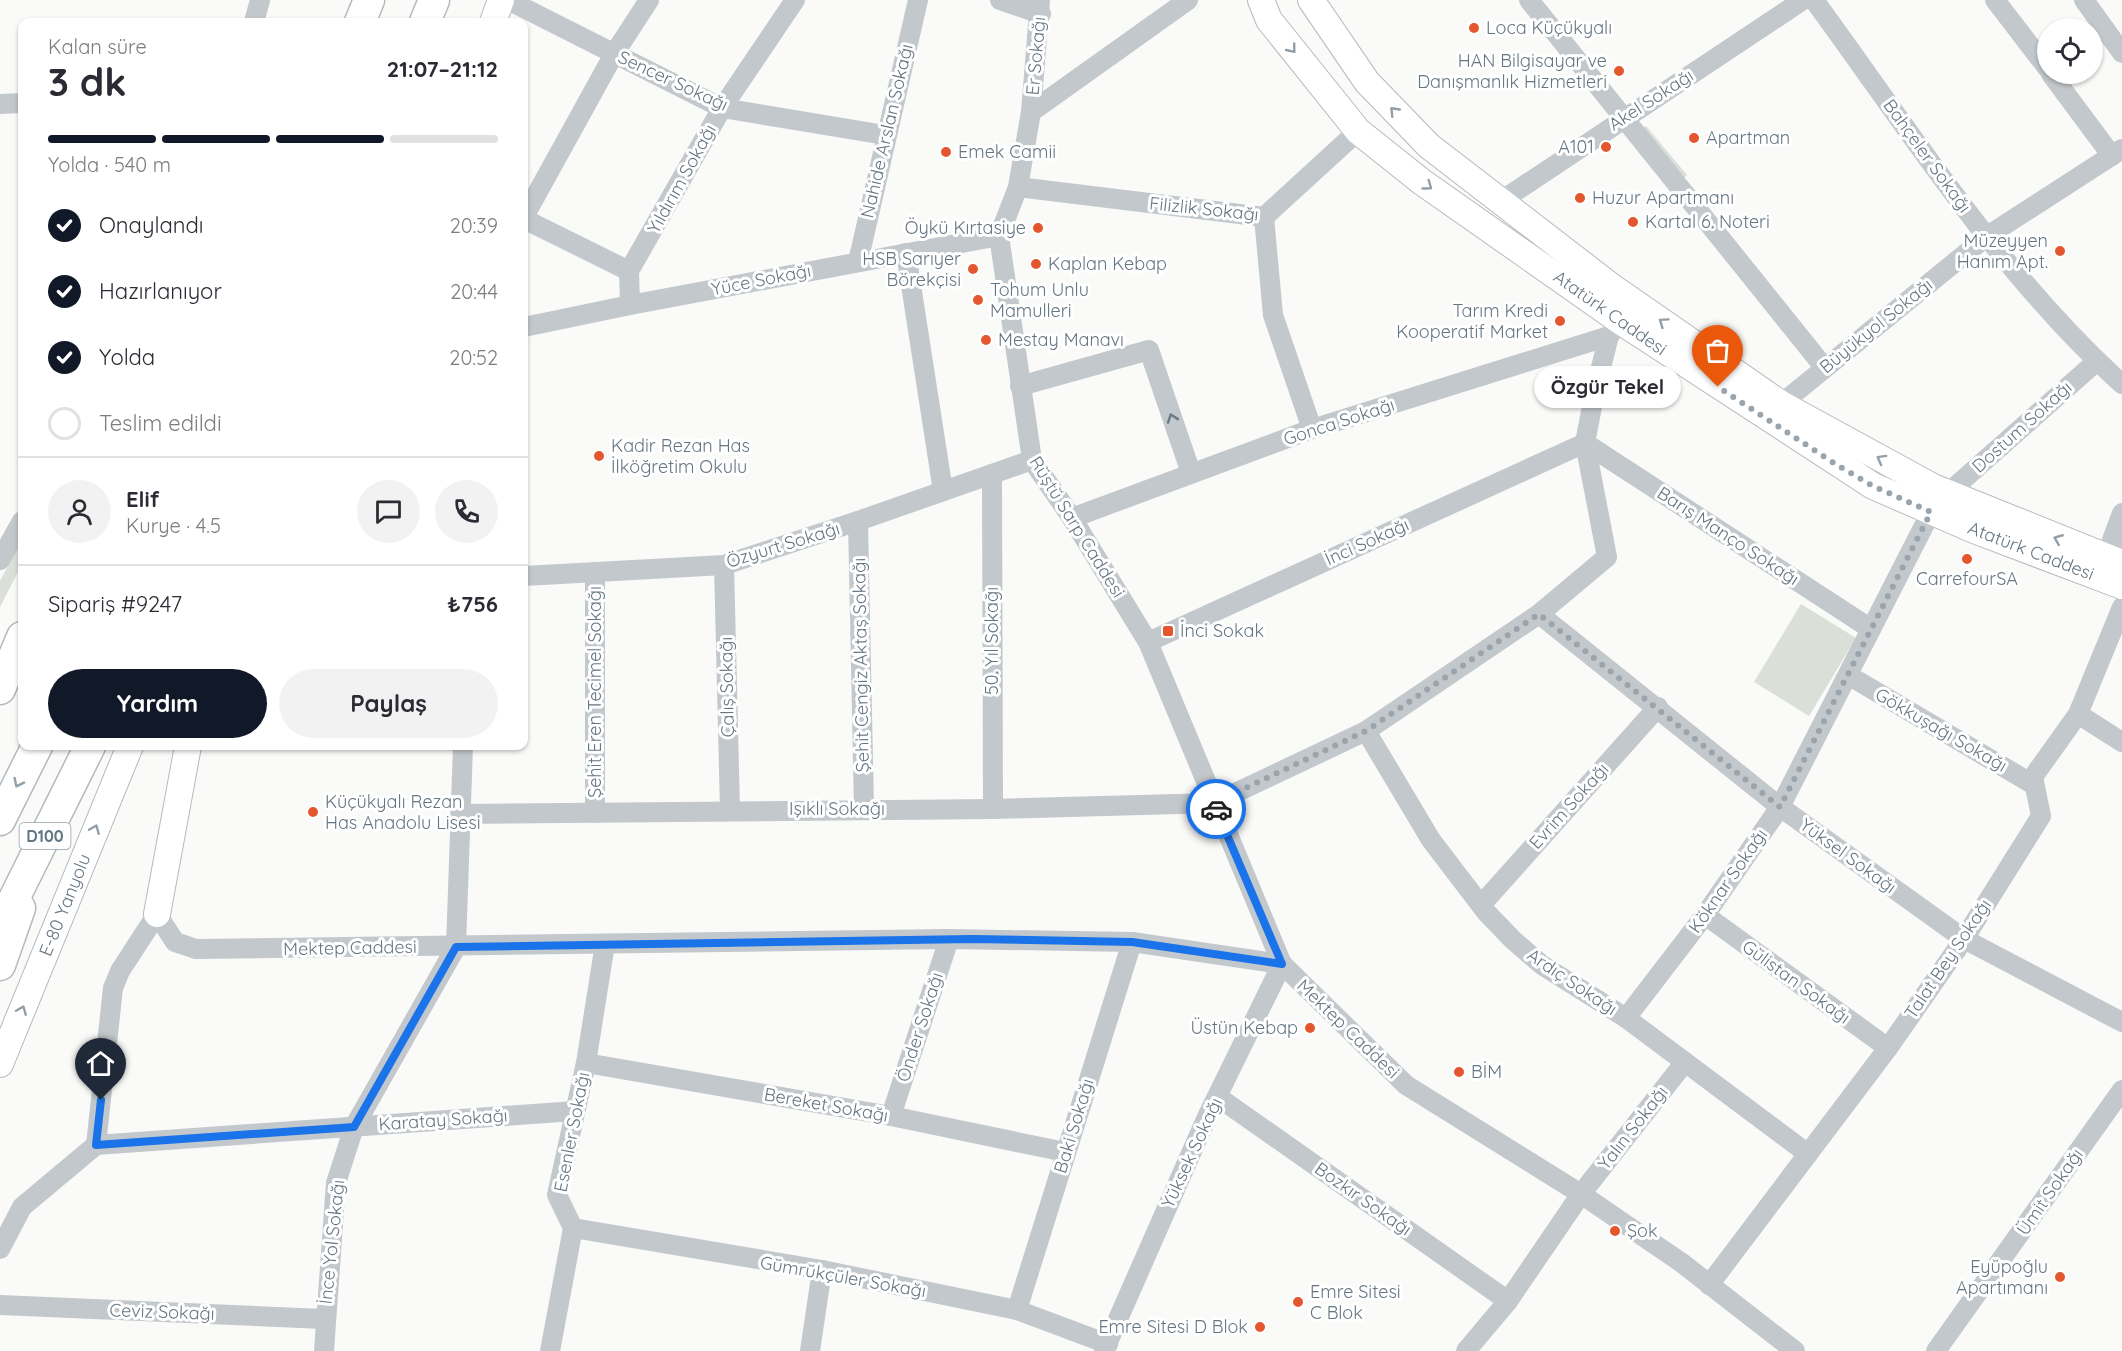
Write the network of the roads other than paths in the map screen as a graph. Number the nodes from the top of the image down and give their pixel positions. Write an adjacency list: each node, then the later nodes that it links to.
1 (260, 0): 18 (street)
2 (369, 0): 19 (highway)
3 (501, 0): 20 (main road)
4 (508, 0): 22 (street, Sencer Sokağı)
5 (649, 0): 22 (street)
6 (795, 0): 25 (street, Yıldırım Sokağı)
7 (918, 0): 29 (street, Nahide Arslan Sokağı)
8 (1000, 0): 17 (street)
9 (1188, 0): 26 (street)
10 (1261, 0): 28 (main road, Atatürk Caddesi, one-way to 28)
11 (1311, 0): 32 (main road, Atatürk Caddesi, one-way to 11)
12 (1529, 0): 27 (street)
13 (1803, 0): 27 (street, Akel Sokağı)
14 (1814, 0): 37 (street, Bahçeler Sokağı)
15 (1995, 0): 23 (street)
16 (2084, 0): 21 (street)
17 (1040, 7): 26 (street, Er Sokağı)
18 (255, 18)
19 (362, 18)
20 (494, 18)
21 (2122, 52)
22 (614, 54): 25 (street, Sencer Sokağı); 33 (street)
23 (2037, 55)
24 (2059, 84): 30 (street)
25 (722, 108): 29 (street, Sencer Sokağı); 40 (street, Yıldırım Sokağı)
26 (1031, 112): 31 (street, Rüştü Sarp Caddesi)
27 (1623, 118): 32 (street, Akel Sokağı); 45 (street)
28 (1358, 131): 34 (street, Filizlik Sokağı); 43 (main road, Atatürk Caddesi, one-way to 43)
29 (885, 135): 39 (street, Nahide Arslan Sokağı)
30 (2117, 152): 37 (street, Büyükyol Sokağı)
31 (1018, 187): 34 (street, Filizlik Sokağı); 36 (street, Rüştü Sarp Caddesi)
32 (1501, 201): 48 (main road, Atatürk Caddesi, one-way to 32)
33 (528, 211)
34 (1264, 217): 49 (street)
35 (528, 220): 40 (street)
36 (999, 236): 38 (street, Yüce Sokağı); 47 (street, Rüştü Sarp Caddesi)
37 (1986, 237): 44 (street, Bahçeler Sokağı); 45 (street, Büyükyol Sokağı)
38 (906, 253): 39 (street, Yüce Sokağı); 54 (street)
39 (858, 262): 41 (street, Yüce Sokağı)
40 (629, 272): 41 (street)
41 (630, 305): 42 (street, Yüce Sokağı)
42 (528, 326)
43 (1615, 329): 49 (street, Gonca Sokağı); 50 (street); 56 (main road, Atatürk Caddesi)
44 (2097, 361): 46 (street, Bahçeler Sokağı); 55 (street, Dostum Sokağı)
45 (1824, 367): 48 (street, Büyükyol Sokağı)
46 (2122, 384)
47 (1020, 386): 51 (street, Rüştü Sarp Caddesi); 52 (street, one-way to 47)
48 (1780, 404): 55 (main road, Atatürk Caddesi, one-way to 48)
49 (1312, 429): 52 (street, Gonca Sokağı)
50 (1586, 443): 68 (street); 69 (street, Barış Manço Sokağı); 70 (street, İnci Sokağı)
51 (1032, 460): 53 (street, Özyurt Sokağı); 58 (street, Rüştü Sarp Caddesi)
52 (1191, 473): 58 (street, Gonca Sokağı)
53 (992, 474): 54 (street, Özyurt Sokağı); 89 (street, 50. Yıl Sokağı)
54 (943, 491): 59 (street, Özyurt Sokağı)
55 (1948, 493): 63 (main road, Atatürk Caddesi, one-way to 55)
56 (1931, 512): 66 (main road, Atatürk Caddesi); 69 (street, Köknar Sokağı)
57 (2121, 517): 63 (street)
58 (1072, 518): 70 (street, Rüştü Sarp Caddesi)
59 (858, 522): 62 (street, Özyurt Sokağı); 88 (street, Şehit Cengiz Aktaş Sokağı)
60 (18, 528): 61 (street)
61 (0, 560)
62 (724, 565): 64 (street, Özyurt Sokağı); 90 (street, Çalış Sokağı)
63 (2119, 567)
64 (595, 572): 65 (street, Özyurt Sokağı); 91 (street, Şehit Eren Tecimel Sokağı)
65 (528, 576)
66 (2122, 586)
67 (2122, 607): 75 (street)
68 (1539, 614): 74 (street, Yüksel Sokağı); 76 (street)
69 (1871, 628): 72 (street, Köknar Sokağı)
70 (1148, 642): 86 (street, Rüştü Sarp Caddesi)
71 (18, 646): 73 (highway)
72 (1848, 675): 85 (street, Gökkuşağı Sokağı); 87 (street, Köknar Sokağı)
73 (0, 689)
74 (1658, 707): 87 (street, Yüksel Sokağı); 95 (street, Evrim Sokağı)
75 (2078, 714): 77 (street); 85 (street)
76 (1366, 731): 86 (street); 95 (street, Ardıç Sokağı)
77 (2122, 742)
78 (35, 750): 93 (highway, D100, one-way to 93)
79 (88, 750): 94 (highway, D100)
80 (128, 750): 84 (main road, E-80 Yanyolu)
81 (136, 750): 84 (main road)
82 (187, 750): 96 (main road)
83 (463, 750): 92 (street)
84 (116, 779): 111 (main road, E-80 Yanyolu, one-way to 84)
85 (2034, 785): 100 (street, Talat Bey Sokağı)
86 (1214, 803): 89 (street, Işıklı Sokağı); 104 (street, Rüştü Sarp Caddesi)
87 (1780, 807): 97 (street, Köknar Sokağı); 100 (street, Yüksel Sokağı)
88 (864, 808): 89 (street, Işıklı Sokağı); 90 (street, Işıklı Sokağı)
89 (993, 809)
90 (730, 810): 91 (street, Işıklı Sokağı)
91 (595, 813): 92 (street, Işıklı Sokağı)
92 (460, 814): 103 (street)
93 (0, 820)
94 (47, 832): 98 (highway, D100); 105 (highway)
95 (1481, 905): 106 (street, Ardıç Sokağı)
96 (157, 914): 103 (street, Mektep Caddesi); 117 (street)
97 (1705, 915): 106 (street, Köknar Sokağı); 108 (street, Gülistan Sokağı)
98 (0, 927)
99 (950, 939): 101 (street, Mektep Caddesi); 102 (street, Mektep Caddesi); 115 (street, Önder Sokağı)
100 (1964, 939): 107 (street, Yüksel Sokağı); 108 (street, Talat Bey Sokağı)
101 (1132, 942): 104 (street, Mektep Caddesi); 118 (street, Baki Sokağı)
102 (604, 944): 103 (street, Mektep Caddesi); 110 (street, Esenler Sokağı)
103 (456, 947): 116 (street, İnce Yol Sokağı)
104 (1282, 964): 113 (street, Yüksek Sokağı); 120 (street, Mektep Caddesi)
105 (0, 965)
106 (1626, 1018): 109 (street, Ardıç Sokağı)
107 (2122, 1022)
108 (1888, 1048): 119 (street, Talat Bey Sokağı)
109 (1685, 1062): 119 (street, Ardıç Sokağı); 120 (street, Yalın Sokağı)
110 (586, 1063): 114 (street, Esenler Sokağı); 115 (street, Bereket Sokağı)
111 (0, 1064)
112 (2122, 1090): 135 (street, Ümit Sokağı)
113 (1218, 1097): 125 (street, Bozkır Sokağı); 129 (street, Yüksek Sokağı)
114 (575, 1111): 116 (street, Karatay Sokağı); 121 (street, Esenler Sokağı)
115 (891, 1116): 118 (street, Bereket Sokağı)
116 (354, 1127): 117 (street, Karatay Sokağı); 128 (street, İnce Yol Sokağı)
117 (96, 1145): 122 (street)
118 (1065, 1152): 127 (street, Baki Sokağı)
119 (1808, 1155): 124 (street, Talat Bey Sokağı)
120 (1581, 1194): 124 (street, Mektep Caddesi); 125 (street, Yalın Sokağı)
121 (573, 1228): 123 (street, Gümrükçüler Sokağı); 132 (street)
122 (0, 1249)
123 (822, 1270): 127 (street, Gümrükçüler Sokağı); 133 (street)
124 (1709, 1285): 134 (street, Mektep Caddesi)
125 (1508, 1301): 130 (street, Yalın Sokağı)
126 (0, 1305): 128 (street, Ceviz Sokağı)
127 (1017, 1310): 129 (street, Gümrükçüler Sokağı)
128 (324, 1319): 131 (street, İnce Yol Sokağı)
129 (1106, 1347)
130 (1470, 1350)
131 (324, 1351)
132 (550, 1351)
133 (810, 1351)
134 (1795, 1351)
135 (1936, 1351)

